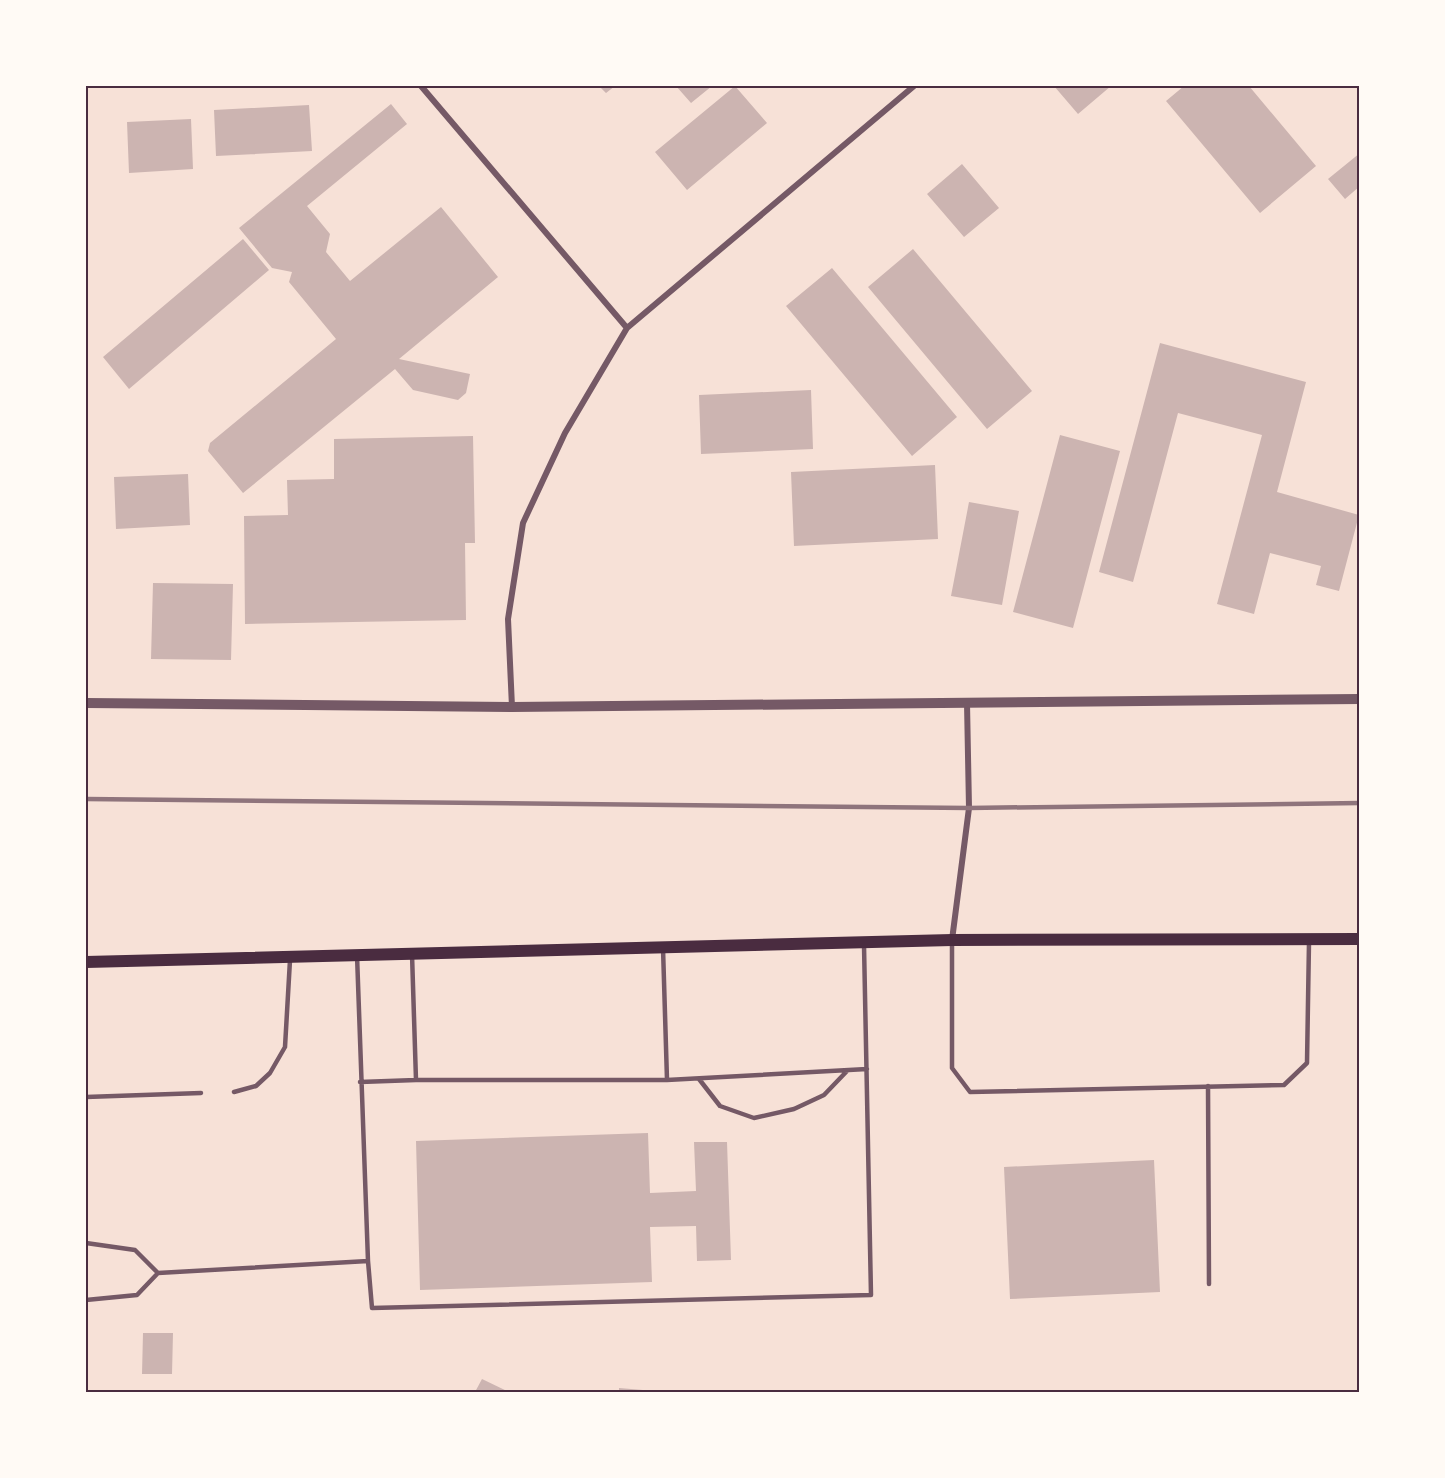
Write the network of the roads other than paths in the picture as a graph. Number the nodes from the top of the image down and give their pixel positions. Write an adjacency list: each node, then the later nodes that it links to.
1 (420, 86): 3 (street)
2 (914, 86): 3 (street)
3 (627, 328): 7 (street)
4 (1359, 699): 5 (street)
5 (967, 703): 7 (street); 10 (street)
6 (86, 704): 7 (street)
7 (512, 707)
8 (1309, 939): 9 (main road); 10 (main road); 23 (lane)
9 (1359, 939)
10 (952, 940): 11 (main road); 23 (lane)
11 (864, 942): 12 (main road); 17 (lane)
12 (663, 948): 13 (main road); 21 (lane)
13 (412, 954): 14 (main road); 20 (lane)
14 (357, 955): 15 (main road); 22 (lane)
15 (290, 957): 16 (main road); 24 (lane)
16 (86, 962)
17 (867, 1069): 18 (lane); 28 (lane)
18 (847, 1071): 19 (lane); 19 (lane)
19 (699, 1079): 21 (lane)
20 (416, 1080): 21 (lane); 22 (lane)
21 (667, 1080)
22 (360, 1082): 28 (lane)
23 (1208, 1086): 30 (lane)
24 (234, 1092)
25 (201, 1093): 26 (lane)
26 (86, 1097)
27 (86, 1243): 29 (lane)
28 (368, 1261): 29 (lane)
29 (158, 1274): 31 (lane)
30 (1209, 1284)
31 (86, 1300)

